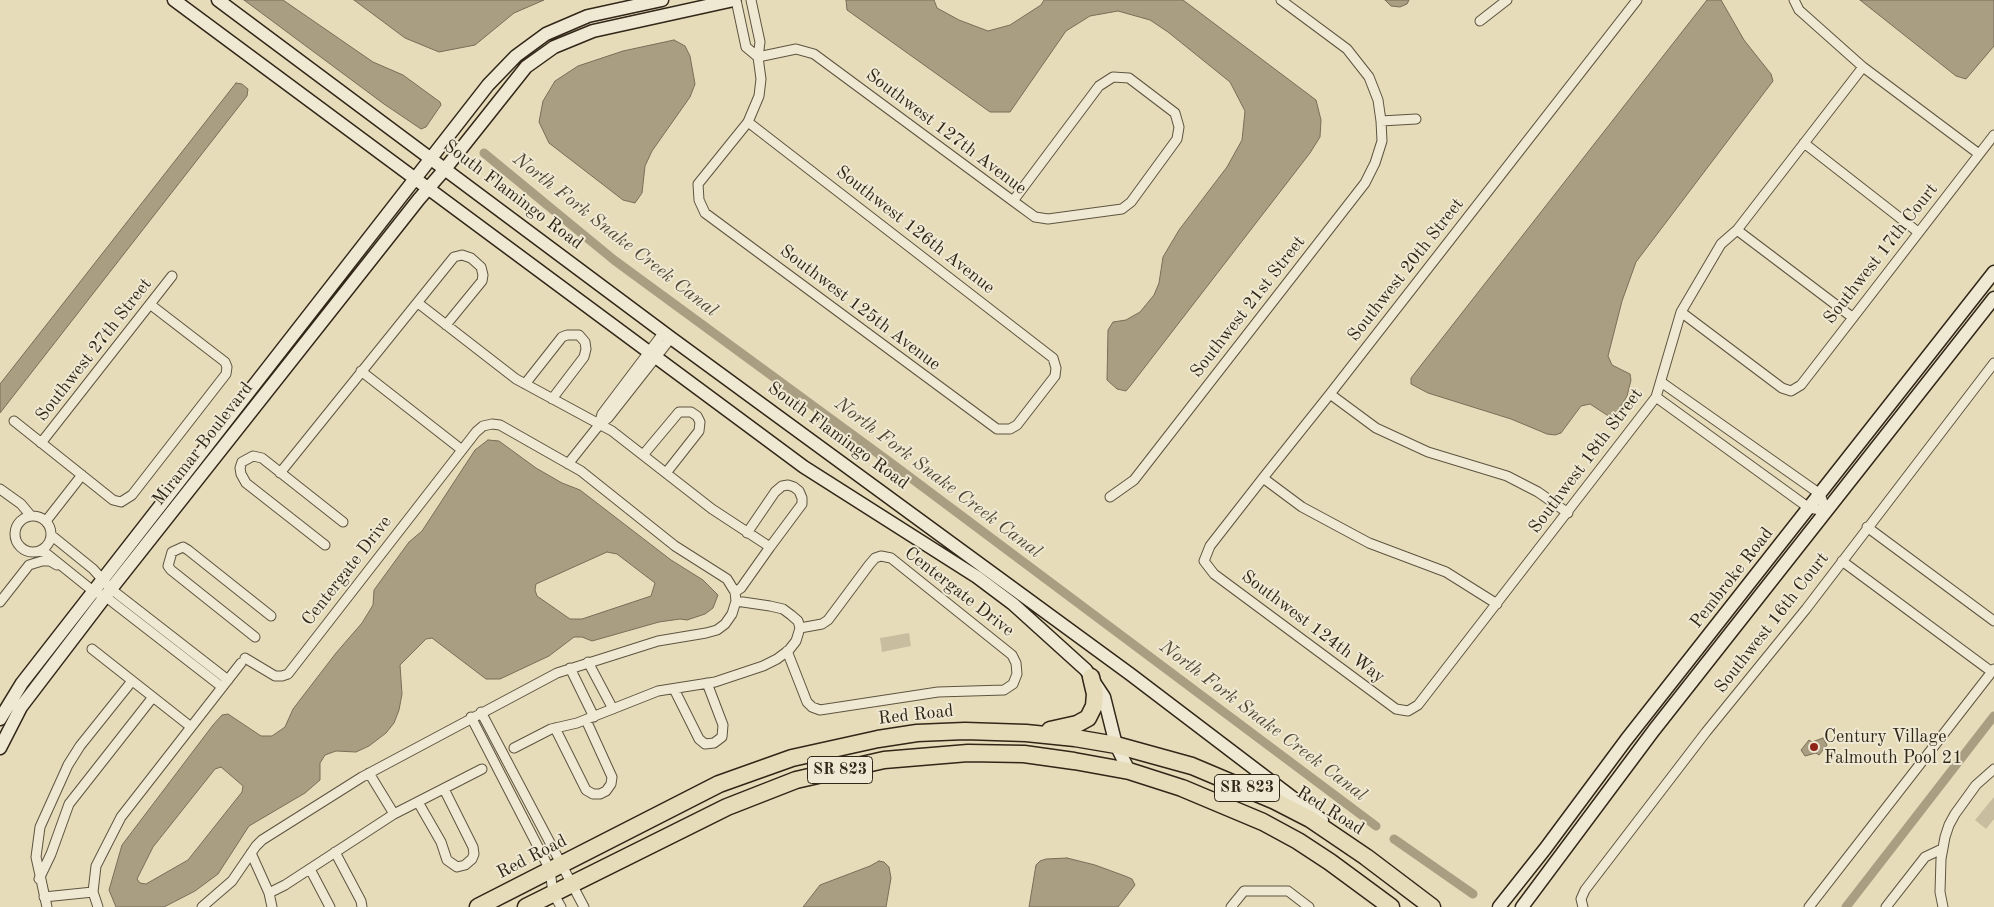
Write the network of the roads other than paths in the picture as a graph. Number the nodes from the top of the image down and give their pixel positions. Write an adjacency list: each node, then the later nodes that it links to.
1 (174, 0): 21 (main road)
2 (218, 0): 19 (main road, South Flamingo Road)
3 (662, 0): 19 (main road, Miramar Boulevard)
4 (735, 0): 11 (street); 20 (main road, Miramar Boulevard)
5 (751, 0): 11 (street)
6 (1281, 0): 14 (street, Southwest 21st Street)
7 (1507, 0): 10 (street)
8 (1637, 0): 40 (street, Southwest 20th Street)
9 (1794, 0): 12 (street)
10 (1480, 20)
11 (758, 57): 15 (street); 23 (street, Southwest 127th Avenue)
12 (1864, 67): 17 (street, Southwest 18th Street); 18 (street)
13 (1416, 119): 14 (street)
14 (1381, 121): 56 (street, Southwest 21st Street)
15 (748, 122): 45 (street, Southwest 126th Avenue); 45 (street, Southwest 125th Avenue)
16 (1994, 135): 18 (street, Southwest 17th Court)
17 (1804, 143): 24 (street, Southwest 18th Street); 25 (street)
18 (1979, 154): 25 (street, Southwest 17th Court)
19 (431, 158): 20 (main road, South Flamingo Road); 21 (main road, Miramar Boulevard)
20 (445, 169): 22 (main road, Miramar Boulevard); 34 (main road, South Flamingo Road)
21 (416, 179): 22 (main road); 74 (main road, Miramar Boulevard)
22 (428, 188): 35 (main road); 74 (main road, Miramar Boulevard)
23 (1013, 201): 23 (street, Southwest 127th Avenue)
24 (1737, 230): 31 (street, Southwest 18th Street); 32 (street)
25 (1918, 232): 32 (street, Southwest 17th Court)
26 (1994, 272): 55 (main road, Pembroke Road)
27 (172, 276): 30 (street, Southwest 27th Street)
28 (1994, 298): 58 (main road, Pembroke Road)
29 (418, 303): 33 (street); 33 (street); 37 (street)
30 (151, 304): 46 (street, Southwest 27th Street); 52 (street)
31 (1681, 312): 32 (street, Southwest 17th Court); 38 (street, Southwest 18th Street)
32 (1852, 317)
33 (446, 325): 39 (street)
34 (667, 335): 35 (street); 120 (main road, South Flamingo Road)
35 (652, 355): 44 (street); 88 (main road)
36 (1994, 363): 63 (street, Southwest 16th Court)
37 (361, 371): 47 (street); 50 (street)
38 (1661, 382): 41 (street, Southwest 18th Street); 55 (street)
39 (525, 384): 42 (street); 42 (street)
40 (1330, 394): 53 (street, Southwest 20th Street); 59 (street)
41 (1656, 397): 57 (street); 59 (street, Southwest 18th Street)
42 (552, 399): 44 (street)
43 (14, 421): 46 (street)
44 (598, 425): 48 (street); 49 (street)
45 (1010, 429)
46 (41, 443): 52 (street)
47 (462, 450): 49 (street, Centergate Drive); 92 (street, Centergate Drive)
48 (643, 455): 51 (street); 51 (street)
49 (568, 464): 76 (street, Centergate Drive)
50 (280, 473): 62 (street); 66 (street)
51 (666, 473): 64 (street)
52 (82, 475): 61 (street)
53 (1263, 478): 70 (street, Southwest 20th Street); 78 (street)
54 (0, 489): 60 (street)
55 (1820, 494): 57 (main road, Pembroke Road); 58 (street)
56 (1110, 497)
57 (1809, 508): 58 (street); 89 (main road, Pembroke Road)
58 (1826, 511): 93 (main road, Pembroke Road)
59 (1568, 513): 78 (street, Southwest 18th Street)
60 (31, 516): 61 (street); 69 (street)
61 (46, 521): 65 (street)
62 (343, 522)
63 (1867, 527): 71 (street, Southwest 16th Court); 80 (street)
64 (747, 534): 67 (street); 67 (street)
65 (51, 535): 68 (street); 74 (street)
66 (326, 545)
67 (770, 547): 76 (street)
68 (42, 550): 69 (street); 73 (street)
69 (31, 552): 72 (street)
70 (1204, 561): 97 (street, Southwest 124th Way)
71 (1842, 561): 87 (street); 129 (street, Southwest 16th Court)
72 (29, 566): 73 (street); 77 (street)
73 (64, 568): 75 (street)
74 (107, 588): 75 (main road, Miramar Boulevard); 92 (street); 106 (main road, Miramar Boulevard)
75 (93, 591): 101 (main road, Miramar Boulevard)
76 (736, 597): 81 (street); 85 (street)
77 (1, 599)
78 (1497, 604): 97 (street, Southwest 18th Street)
79 (271, 616): 82 (street)
80 (1994, 621)
81 (800, 628): 84 (street); 84 (street, Centergate Drive)
82 (255, 636)
83 (92, 648): 90 (street)
84 (787, 651): 91 (street)
85 (588, 662): 86 (street); 96 (street)
86 (570, 668): 98 (street); 100 (street)
87 (1993, 671): 145 (street)
88 (1091, 678): 104 (highway); 105 (main road)
89 (1675, 678): 93 (main road); 143 (main road, Pembroke Road)
90 (132, 681): 95 (street); 114 (street)
91 (707, 683): 94 (street); 94 (street)
92 (225, 684): 102 (street, Centergate Drive)
93 (1687, 688): 144 (main road, Pembroke Road)
94 (674, 689): 96 (street)
95 (153, 697): 102 (street); 115 (street)
96 (613, 709): 100 (street)
97 (1408, 711)
98 (481, 712): 99 (street); 121 (street)
99 (471, 717): 111 (street); 121 (street)
100 (590, 718): 103 (street); 103 (street)
101 (0, 719)
102 (191, 727): 125 (street, Centergate Drive)
103 (555, 728): 107 (street)
104 (1038, 734): 105 (highway, Red Road / SR 823); 121 (highway, Red Road / SR 823)
105 (1116, 745): 110 (main road); 120 (highway, Red Road / SR 823)
106 (0, 748)
107 (514, 748)
108 (1994, 768): 117 (street)
109 (482, 770): 112 (street)
110 (1129, 771): 124 (highway, SR 823); 141 (highway, SR 823)
111 (369, 773): 116 (street); 119 (street)
112 (444, 789): 113 (street); 113 (street)
113 (418, 802): 116 (street)
114 (49, 807): 115 (street); 123 (street)
115 (65, 814): 123 (street)
116 (394, 814): 118 (street)
117 (1942, 849): 146 (street); 147 (street)
118 (335, 852): 122 (street); 135 (street)
119 (251, 853): 126 (street); 132 (street)
120 (1366, 857): 142 (highway, South Flamingo Road / SR 823)
121 (556, 867): 124 (street); 128 (street); 136 (highway, Red Road / SR 823)
122 (310, 869): 126 (street); 134 (street)
123 (39, 879): 127 (street)
124 (572, 883): 128 (highway, SR 823); 138 (street)
125 (93, 892): 127 (street); 131 (street, Centergate Drive)
126 (269, 893): 133 (street)
127 (44, 897): 130 (street)
128 (557, 900): 137 (highway, SR 823)
129 (1582, 906)
130 (47, 907)
131 (98, 907)
132 (202, 907)
133 (272, 907)
134 (330, 907)
135 (362, 907)
136 (478, 907)
137 (526, 907)
138 (584, 907)
139 (1231, 907): 140 (street)
140 (1309, 907)
141 (1391, 907)
142 (1432, 907)
143 (1499, 907)
144 (1522, 907)
145 (1809, 907)
146 (1886, 907)
147 (1943, 907)

